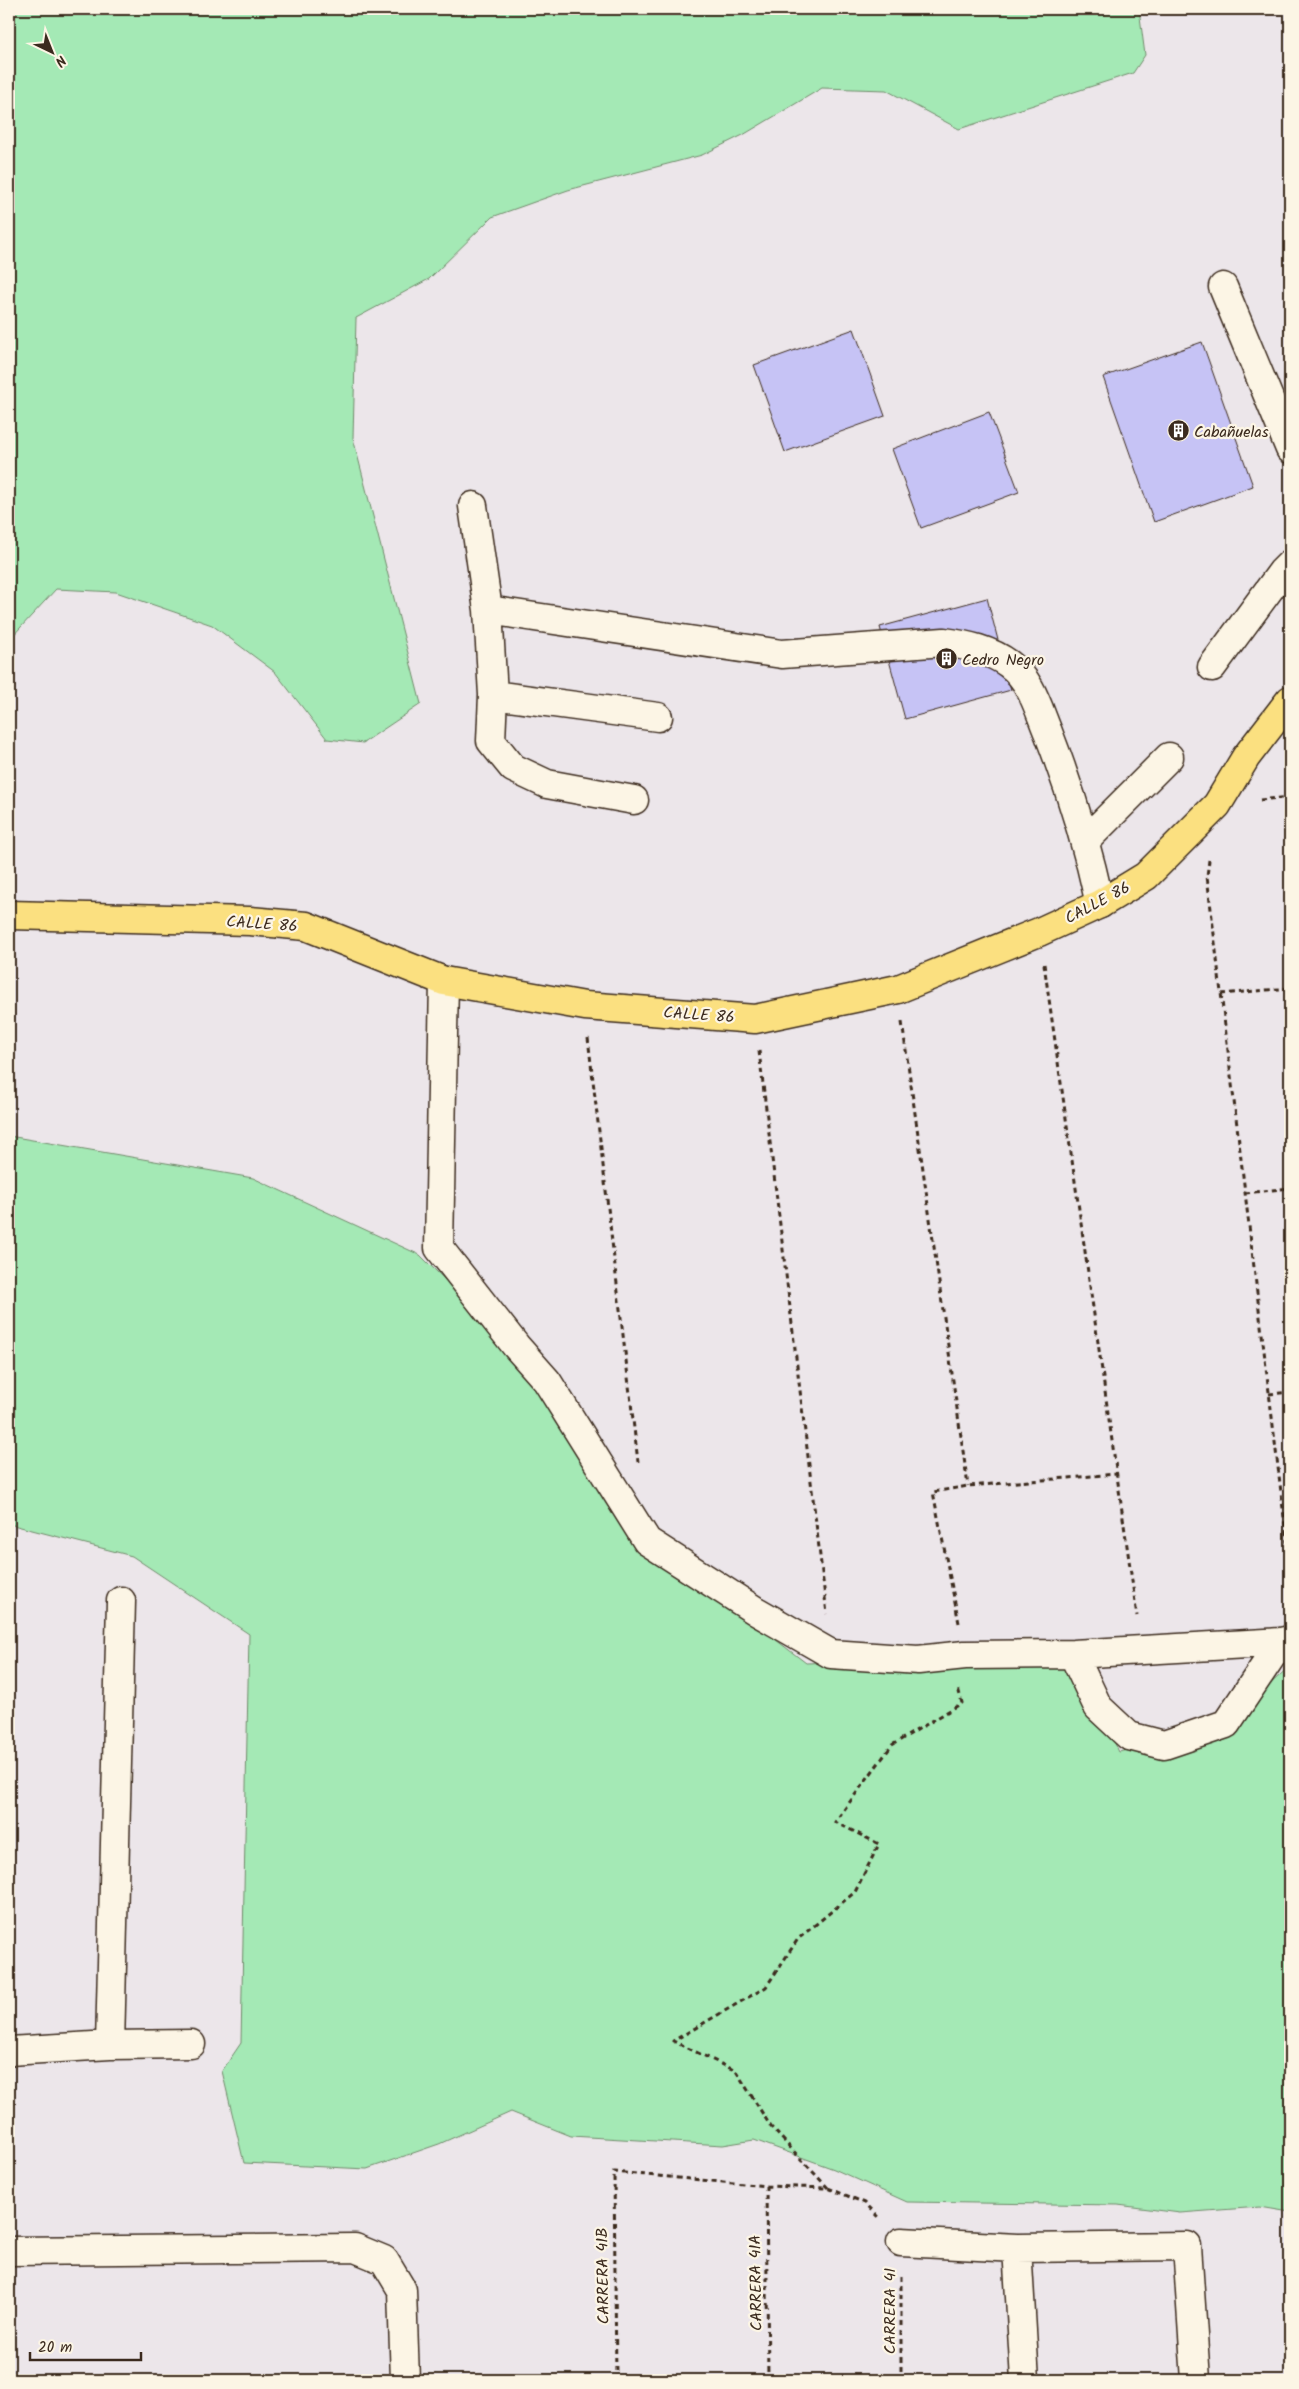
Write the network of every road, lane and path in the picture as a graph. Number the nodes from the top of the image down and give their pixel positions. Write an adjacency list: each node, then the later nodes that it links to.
1 (1223, 287): 2 (street)
2 (1290, 449)
3 (473, 506): 5 (street)
4 (1290, 564): 6 (street)
5 (488, 610): 7 (street); 12 (street)
6 (1212, 667)
7 (493, 695): 9 (street); 11 (street)
8 (1290, 700): 14 (main road, CALLE 86)
9 (658, 718)
10 (1169, 757): 12 (street)
11 (634, 800)
12 (1086, 840): 14 (street)
13 (1210, 858): 20 (path)
14 (1100, 904): 16 (main road, CALLE 86)
15 (9, 915): 17 (main road, CALLE 86)
16 (1039, 932): 19 (main road, CALLE 86); 28 (path)
17 (444, 981): 21 (main road, CALLE 86); 34 (street)
18 (1290, 988): 20 (path)
19 (898, 990): 22 (main road, CALLE 86); 29 (path)
20 (1221, 994): 24 (path)
21 (585, 1006): 22 (main road, CALLE 86); 27 (path)
22 (755, 1019): 34 (path)
23 (1290, 1188): 24 (path)
24 (1245, 1193): 26 (path)
25 (1290, 1392): 26 (path)
26 (1269, 1394): 30 (path)
27 (639, 1472)
28 (1117, 1474): 29 (path); 33 (path)
29 (968, 1486): 36 (path)
30 (1290, 1567)
31 (121, 1601): 38 (street)
32 (1286, 1641): 33 (street); 35 (street)
33 (1142, 1650): 35 (street)
34 (832, 1654): 36 (street)
35 (1073, 1654): 36 (street)
36 (957, 1656): 41 (path)
37 (191, 2044): 38 (street)
38 (110, 2045): 39 (street)
39 (9, 2051)
40 (766, 2186): 41 (path); 46 (path, CARRERA 41B); 47 (path, CARRERA 41A)
41 (828, 2188): 42 (path)
42 (901, 2242): 43 (street); 48 (path, CARRERA 41)
43 (1017, 2248): 49 (street); 50 (street)
44 (9, 2251): 45 (street)
45 (406, 2380)
46 (616, 2380)
47 (768, 2380)
48 (901, 2380)
49 (1025, 2380)
50 (1196, 2380)

